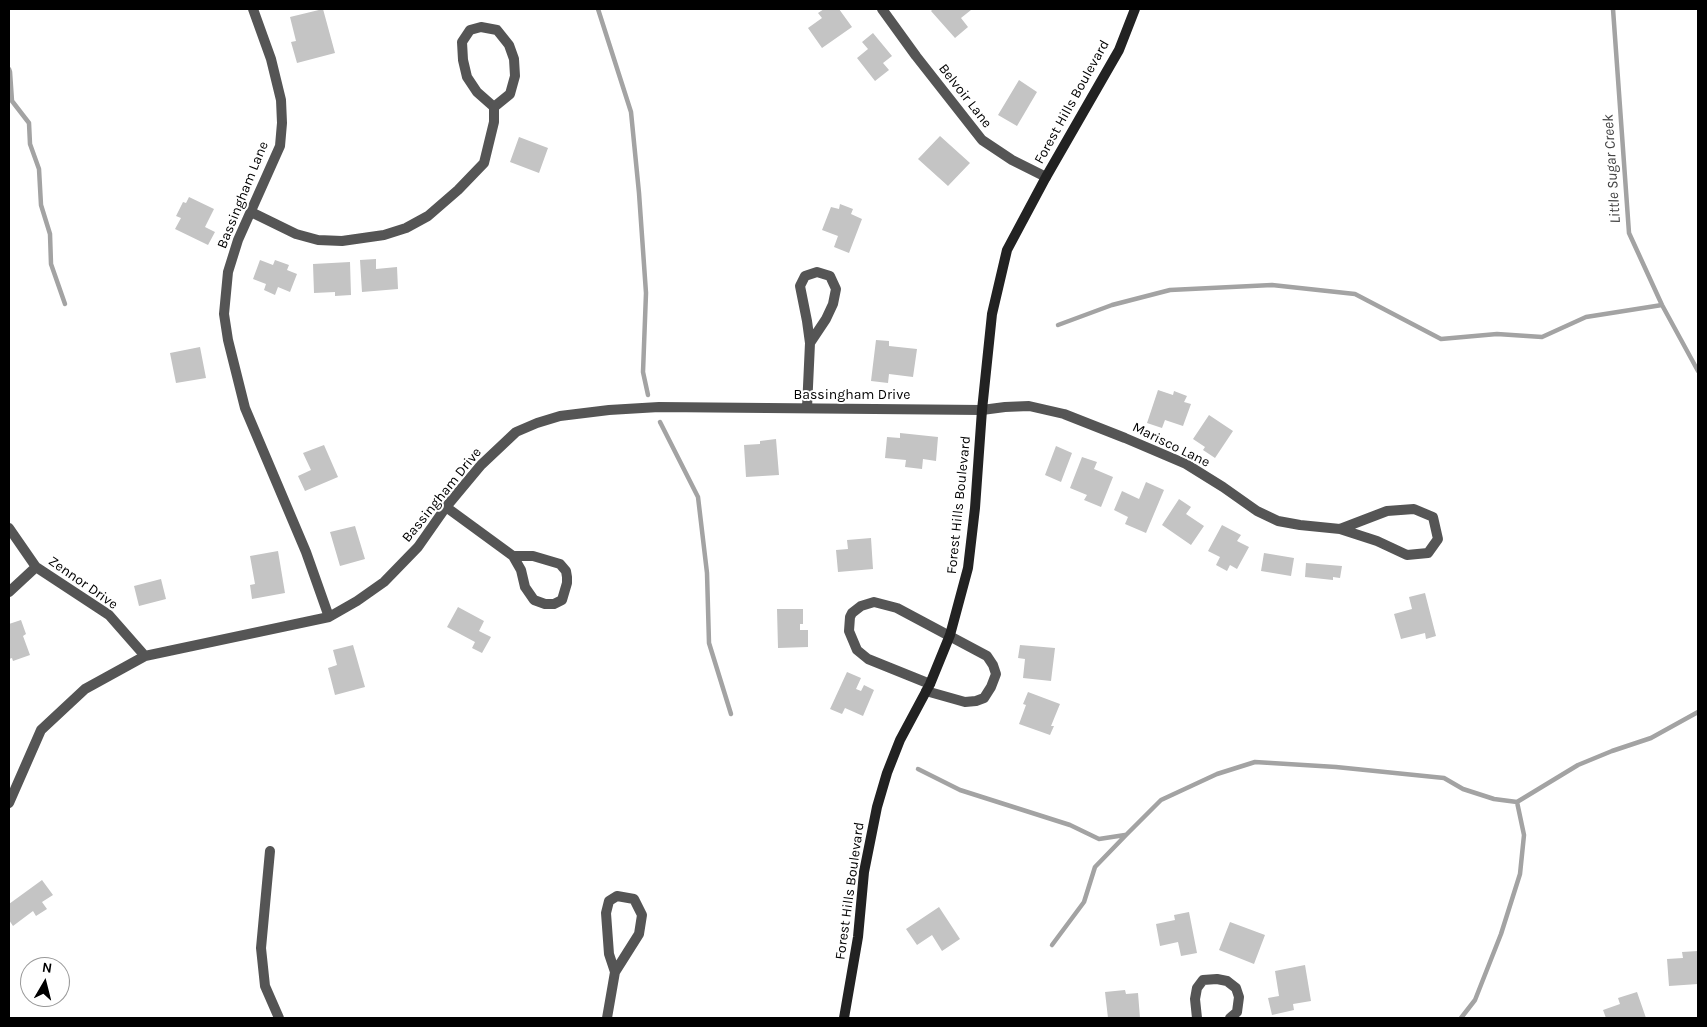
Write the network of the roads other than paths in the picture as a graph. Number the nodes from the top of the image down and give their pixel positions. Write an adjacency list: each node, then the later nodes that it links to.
1 (253, 9): 6 (street, Bassingham Lane)
2 (882, 9): 5 (street, Belvoir Lane)
3 (1135, 9): 5 (main road, Forest Hills Boulevard)
4 (494, 107): 4 (street); 6 (street)
5 (1046, 177): 9 (main road, Forest Hills Boulevard)
6 (252, 212): 16 (street, Bassingham Lane)
7 (810, 343): 7 (street); 8 (street)
8 (807, 408): 9 (street, Bassingham Drive); 10 (street, Bassingham Drive)
9 (982, 410): 12 (street, Marisco Lane); 17 (main road, Forest Hills Boulevard)
10 (446, 507): 13 (street); 16 (street, Bassingham Drive)
11 (9, 528): 14 (street, Zennor Drive)
12 (1340, 529): 12 (street, Marisco Lane)
13 (513, 556): 13 (street)
14 (36, 567): 15 (street); 18 (street, Zennor Drive)
15 (9, 592)
16 (329, 617): 18 (street, Bassingham Drive)
17 (950, 635): 19 (main road, Forest Hills Boulevard); 19 (street); 19 (street)
18 (145, 656): 20 (street, Bassingham Drive)
19 (928, 687): 25 (main road, Forest Hills Boulevard)
20 (9, 803)
21 (270, 850): 23 (street)
22 (615, 972): 22 (street); 24 (street)
23 (279, 1018)
24 (607, 1018)
25 (844, 1018)
26 (1197, 1018): 27 (street)
27 (1230, 1018)

